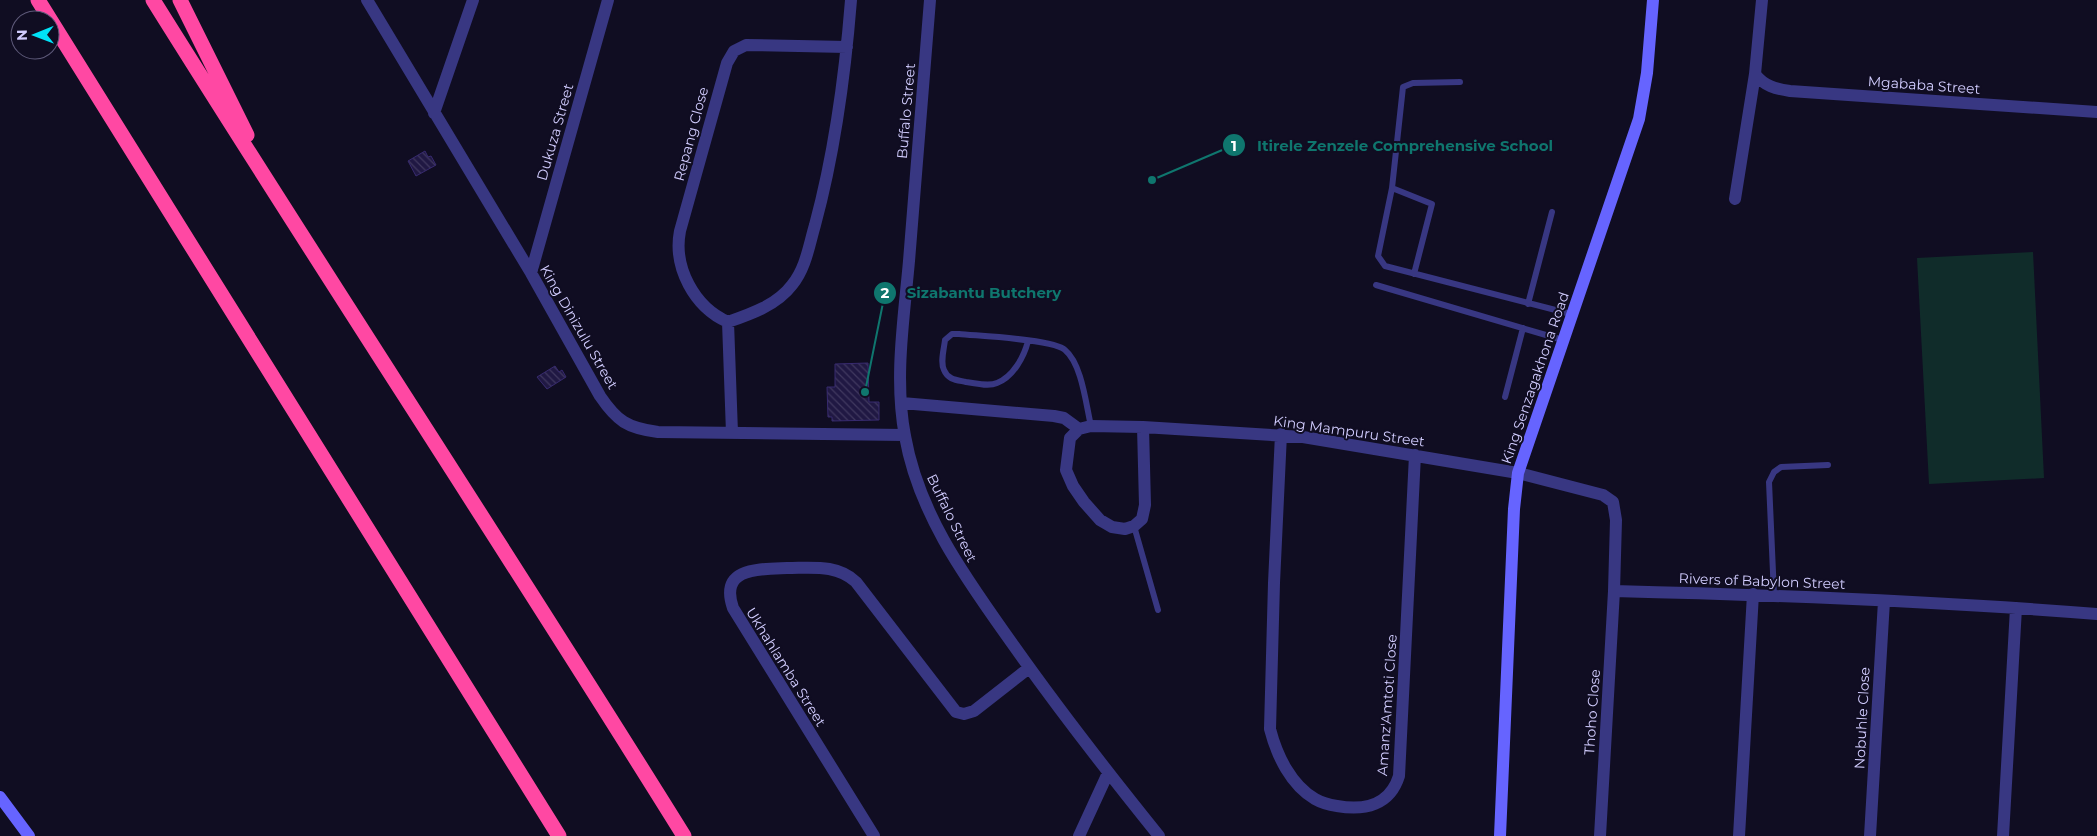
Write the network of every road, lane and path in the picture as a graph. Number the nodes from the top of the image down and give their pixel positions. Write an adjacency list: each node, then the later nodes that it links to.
1 (38, 0): 51 (highway)
2 (153, 0): 18 (highway)
3 (180, 0): 18 (highway)
4 (367, 0): 15 (street, King Dinizulu Street)
5 (473, 0): 15 (street)
6 (608, 0): 20 (street, Dukuza Street)
7 (852, 0): 11 (street)
8 (930, 0): 30 (street, Buffalo Street)
9 (1653, 0): 24 (street, King Senzagakhona Road)
10 (1762, 0): 12 (street)
11 (847, 47): 25 (street); 25 (street, Repang Close)
12 (1755, 74): 14 (street, Mgababa Street); 17 (street)
13 (1460, 82): 16 (lane)
14 (2097, 112)
15 (434, 113): 20 (street, King Dinizulu Street)
16 (1392, 188): 21 (lane); 21 (lane)
17 (1735, 199)
18 (280, 202): 52 (highway)
19 (1552, 212): 23 (lane)
20 (531, 273): 33 (street, King Dinizulu Street)
21 (1414, 274): 23 (lane)
22 (1376, 285): 26 (lane)
23 (1528, 304): 24 (lane)
24 (1572, 314): 27 (street, King Senzagakhona Road)
25 (728, 322): 33 (street)
26 (1523, 328): 27 (lane); 29 (lane)
27 (1563, 340): 38 (street, King Senzagakhona Road)
28 (1028, 341): 28 (lane); 32 (lane)
29 (1505, 397)
30 (902, 403): 32 (street, King Mampuru Street); 35 (street, Buffalo Street)
31 (1143, 427): 32 (street, King Mampuru Street); 34 (street, King Mampuru Street); 39 (street)
32 (1085, 428): 39 (street)
33 (732, 433): 35 (street, King Dinizulu Street)
34 (1281, 434): 36 (street, King Mampuru Street); 36 (street, Amanz'Amtoti Close)
35 (904, 435): 47 (street, Buffalo Street)
36 (1415, 455): 38 (street, King Mampuru Street)
37 (1828, 465): 42 (lane)
38 (1518, 473): 40 (street); 56 (street, King Senzagakhona Road)
39 (1134, 526): 45 (lane)
40 (1614, 591): 41 (street, Rivers of Babylon Street); 57 (street, Thoho Close)
41 (1753, 594): 42 (street, Rivers of Babylon Street); 58 (street)
42 (1774, 595): 43 (street, Rivers of Babylon Street)
43 (1884, 601): 44 (street, Rivers of Babylon Street); 59 (street, Nobuhle Close)
44 (2016, 608): 46 (street, Rivers of Babylon Street); 60 (street)
45 (1158, 610)
46 (2097, 614)
47 (1029, 668): 48 (street, Buffalo Street); 53 (street, Ukhahlamba Street)
48 (1108, 773): 54 (street); 55 (street, Buffalo Street)
49 (0, 797): 50 (street)
50 (29, 836)
51 (559, 836)
52 (684, 836)
53 (874, 836)
54 (1080, 836)
55 (1159, 836)
56 (1500, 836)
57 (1600, 836)
58 (1739, 836)
59 (1870, 836)
60 (2003, 836)

